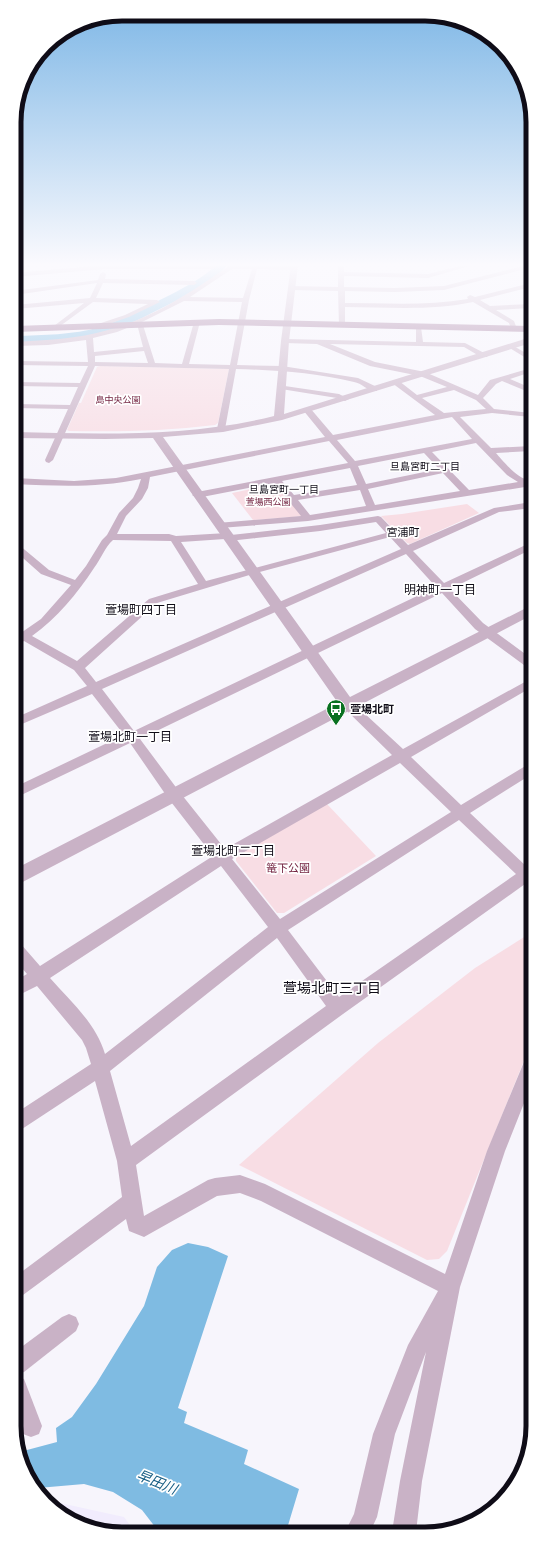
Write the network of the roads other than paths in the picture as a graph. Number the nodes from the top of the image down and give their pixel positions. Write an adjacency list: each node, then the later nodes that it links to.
1 (86, 337): 12 (street)
2 (88, 337): 16 (street)
3 (140, 337): 15 (street)
4 (192, 337): 23 (street)
5 (239, 337): 24 (street)
6 (286, 337): 8 (street)
7 (419, 337): 13 (street)
8 (285, 341): 10 (street); 25 (street)
9 (526, 341): 14 (street)
10 (318, 342): 11 (street); 19 (street)
11 (386, 343): 13 (street); 19 (street)
12 (21, 344)
13 (420, 344): 17 (street)
14 (510, 346): 17 (street); 18 (street)
15 (147, 349): 16 (street); 22 (street)
16 (90, 354): 21 (street)
17 (484, 355): 27 (street)
18 (526, 356)
19 (374, 358): 27 (street)
20 (21, 363): 21 (street)
21 (92, 364): 22 (street); 31 (street)
22 (152, 366): 23 (street)
23 (184, 366): 24 (street)
24 (233, 367): 25 (street); 47 (street)
25 (282, 368): 32 (street); 35 (street)
26 (526, 372): 28 (street)
27 (422, 374): 29 (street); 33 (street)
28 (503, 380): 34 (street); 37 (street)
29 (396, 383): 35 (street); 36 (street)
30 (21, 384): 31 (street)
31 (83, 385): 40 (street)
32 (281, 387): 38 (street); 46 (street)
33 (454, 388): 36 (street); 37 (street)
34 (526, 389)
35 (374, 390): 38 (street)
36 (417, 397): 45 (street)
37 (480, 398): 42 (street)
38 (345, 399): 41 (street)
39 (21, 406): 40 (street)
40 (72, 407): 49 (street)
41 (307, 410): 46 (street); 51 (street)
42 (492, 411): 43 (street); 44 (street)
43 (526, 414)
44 (454, 415): 45 (street); 52 (street)
45 (442, 416): 51 (street)
46 (279, 418): 47 (street)
47 (221, 429): 50 (street)
48 (21, 435): 49 (street)
49 (60, 436): 50 (street); 56 (street)
50 (156, 436): 58 (street)
51 (331, 438): 57 (street); 58 (street)
52 (479, 440): 54 (street); 55 (street)
53 (526, 448): 55 (street)
54 (426, 450): 57 (street); 59 (street)
55 (490, 451): 63 (street)
56 (49, 460)
57 (353, 464): 61 (street); 65 (street)
58 (179, 469): 60 (street); 67 (street)
59 (446, 470): 65 (street); 66 (street)
60 (146, 475): 62 (street); 74 (street)
61 (276, 479): 67 (street); 68 (street)
62 (21, 480)
63 (526, 483)
64 (526, 486): 66 (street)
65 (363, 487): 68 (street); 70 (street)
66 (468, 494): 70 (street)
67 (197, 495): 72 (street)
68 (291, 498): 71 (street)
69 (526, 505): 77 (street)
70 (372, 509): 71 (street)
71 (308, 518): 72 (street)
72 (225, 533): 73 (street); 75 (street); 79 (street)
73 (392, 534): 77 (street); 79 (street)
74 (110, 536): 75 (street); 80 (street)
75 (175, 538): 81 (street)
76 (526, 548): 82 (street)
77 (408, 550): 82 (street); 83 (street)
78 (21, 553): 80 (street)
79 (252, 571): 81 (street); 83 (street)
80 (77, 584): 86 (street)
81 (204, 586): 90 (street)
82 (443, 588): 85 (street); 88 (street)
83 (278, 607): 88 (street); 92 (street)
84 (526, 611): 85 (street)
85 (487, 632): 89 (street); 93 (street)
86 (21, 638)
87 (21, 640): 90 (street)
88 (310, 652): 93 (street); 95 (street)
89 (526, 661)
90 (78, 667): 92 (street)
91 (526, 685): 96 (street)
92 (94, 689): 94 (street); 95 (street)
93 (347, 704): 96 (street); 99 (street)
94 (21, 720)
95 (132, 737): 98 (street); 99 (street)
96 (402, 755): 100 (street); 101 (street)
97 (526, 771): 100 (street)
98 (21, 789)
99 (173, 794): 101 (street); 103 (street)
100 (460, 812): 102 (street); 105 (street)
101 (222, 858): 105 (street); 107 (street)
102 (526, 870)
103 (21, 875)
104 (526, 875): 109 (street)
105 (278, 928): 109 (street); 110 (street)
106 (21, 955): 107 (street)
107 (39, 976): 108 (street); 110 (street)
108 (21, 987)
109 (338, 1008): 113 (street)
110 (100, 1068): 112 (street); 113 (street)
111 (526, 1078): 116 (street)
112 (21, 1119)
113 (126, 1161): 114 (street)
114 (132, 1202): 115 (street); 116 (street)
115 (21, 1284)
116 (450, 1287): 121 (street); 122 (street)
117 (69, 1324): 118 (street)
118 (21, 1360)
119 (21, 1400): 120 (street)
120 (31, 1426)
121 (360, 1527)
122 (405, 1527)

